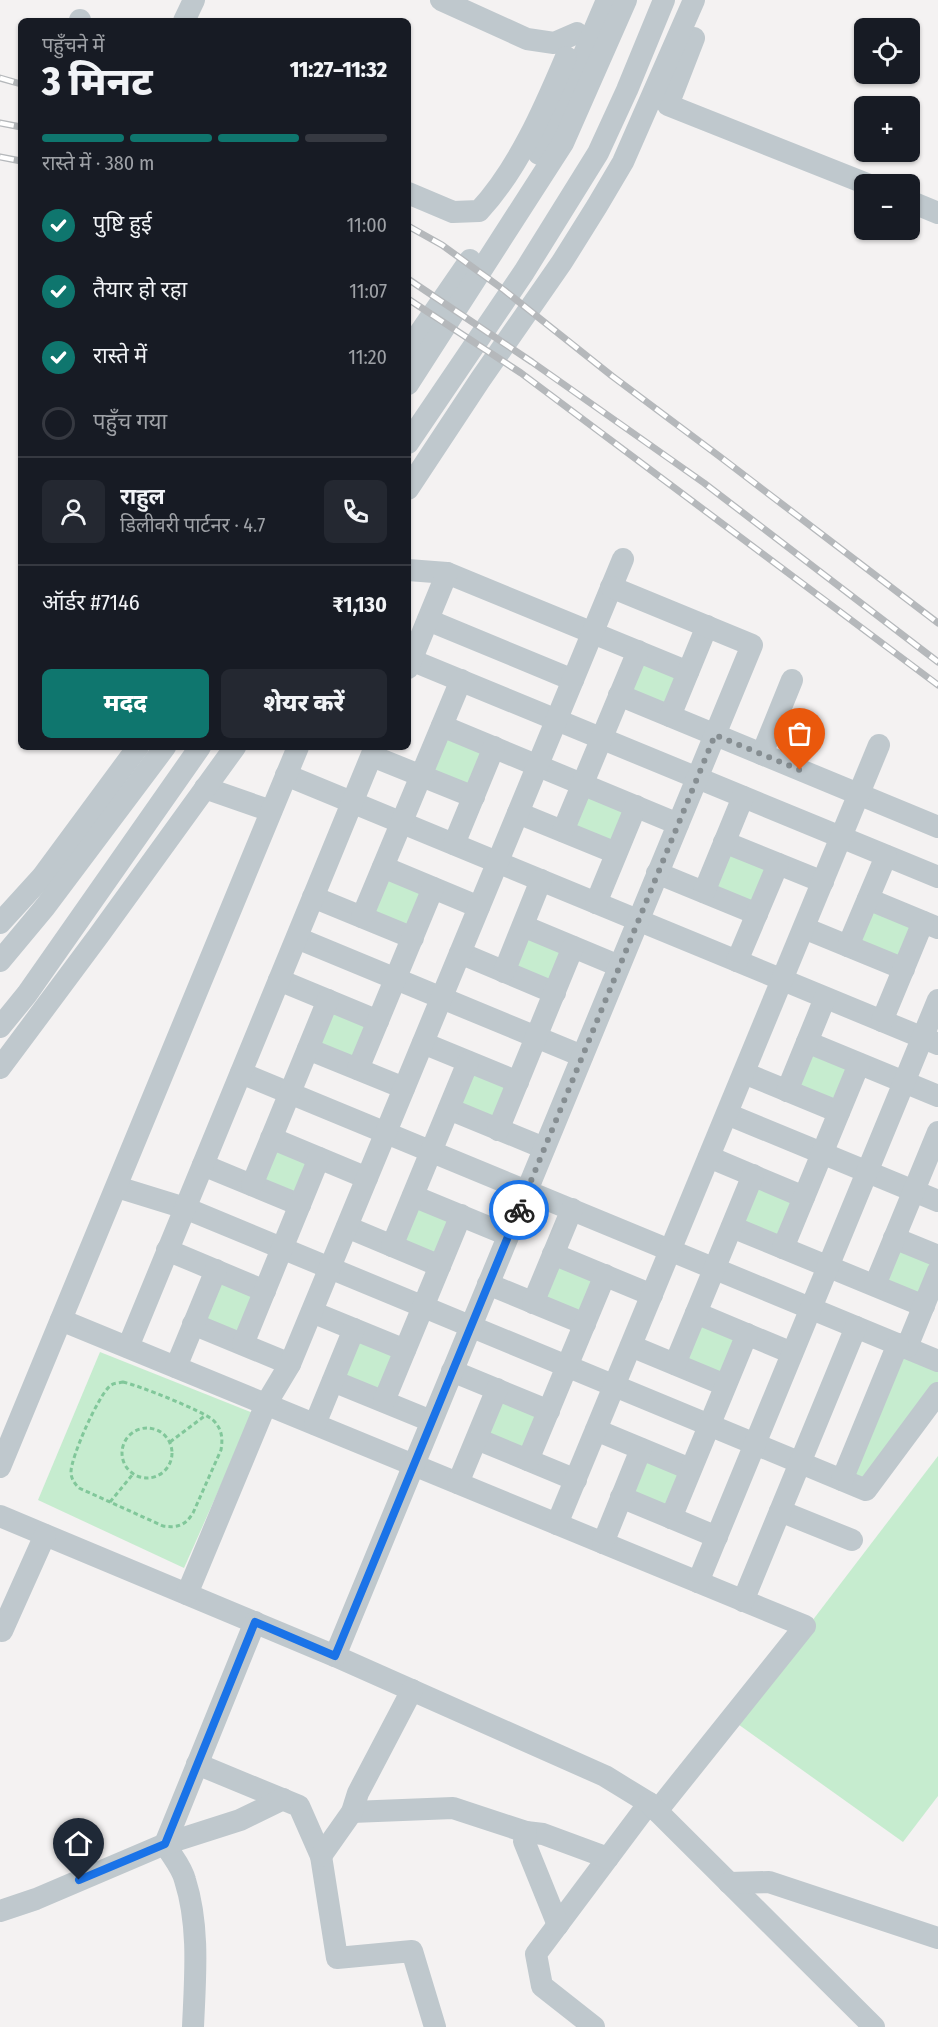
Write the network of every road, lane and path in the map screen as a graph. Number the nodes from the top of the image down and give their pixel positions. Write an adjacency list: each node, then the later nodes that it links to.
1 (194, 0): 9 (street)
2 (441, 0): 10 (street)
3 (590, 0): 10 (street)
4 (607, 0): 15 (street)
5 (626, 0): 16 (street)
6 (664, 0): 17 (street)
7 (694, 0): 18 (street)
8 (710, 0): 11 (street)
9 (185, 18)
10 (577, 33): 12 (street)
11 (854, 179)
12 (411, 194)
13 (920, 206): 14 (street)
14 (938, 213)
15 (411, 346)
16 (411, 379)
17 (411, 439)
18 (411, 484)
19 (623, 559): 22 (street)
20 (411, 570): 21 (street)
21 (447, 573): 23 (street); 25 (street)
22 (611, 587): 24 (street); 25 (street)
23 (428, 620): 27 (street); 31 (street)
24 (707, 627): 29 (street); 37 (street)
25 (592, 633): 26 (street); 31 (street)
26 (638, 651): 29 (street); 33 (street)
27 (411, 662)
28 (411, 664): 30 (street)
29 (688, 672): 34 (street)
30 (461, 680): 35 (street); 36 (street)
31 (573, 680): 35 (street)
32 (792, 681): 47 (street)
33 (620, 695): 34 (street); 38 (street)
34 (670, 716): 37 (street)
35 (556, 720): 38 (street); 48 (street)
36 (442, 726): 40 (street); 50 (street)
37 (715, 735): 47 (street); 51 (street)
38 (602, 738): 51 (street); 52 (street)
39 (879, 745): 54 (street)
40 (494, 747): 48 (street); 55 (street)
41 (136, 750): 86 (street)
42 (163, 750): 95 (street)
43 (198, 750): 110 (street)
44 (233, 750): 53 (street)
45 (297, 750): 49 (street)
46 (374, 751): 50 (street); 57 (street)
47 (762, 754): 54 (street)
48 (537, 765): 52 (street); 60 (street)
49 (286, 776): 57 (street); 59 (street)
50 (421, 776): 55 (street); 61 (street)
51 (697, 778): 56 (street); 62 (street)
52 (583, 784): 58 (street); 64 (street)
53 (205, 788): 59 (street); 119 (street)
54 (859, 794): 63 (street); 65 (street)
55 (474, 797): 67 (street)
56 (743, 797): 65 (street); 66 (street)
57 (352, 802): 61 (street); 79 (street)
58 (636, 807): 62 (street); 68 (street)
59 (271, 812): 146 (street)
60 (518, 813): 64 (street); 70 (street)
61 (401, 822): 67 (street); 72 (street)
62 (678, 824): 73 (street)
63 (938, 827)
64 (563, 831): 68 (street)
65 (841, 837): 69 (street); 76 (street)
66 (724, 842): 71 (street); 78 (street)
67 (454, 844): 70 (street)
68 (616, 853): 81 (street)
69 (886, 856): 74 (street); 80 (street)
70 (497, 862): 75 (street); 82 (street)
71 (778, 864): 76 (street); 83 (street)
72 (383, 867): 77 (street); 84 (street)
73 (657, 873): 78 (street); 85 (street)
74 (938, 877)
75 (541, 880): 81 (street); 88 (street)
76 (822, 882): 89 (street)
77 (433, 888): 82 (street); 91 (street)
78 (704, 892): 83 (street)
79 (313, 897): 84 (street); 90 (street)
80 (868, 899): 87 (street); 92 (street)
81 (596, 903): 85 (street)
82 (479, 907): 94 (street)
83 (757, 914): 96 (street)
84 (362, 917): 91 (street)
85 (638, 920): 96 (street); 97 (street)
86 (0, 923)
87 (931, 925): 98 (street)
88 (523, 926): 93 (street); 99 (street)
89 (804, 928): 92 (street); 102 (street)
90 (297, 938): 100 (street); 101 (street)
91 (413, 938): 100 (street)
92 (848, 946): 98 (street)
93 (573, 947): 97 (street); 103 (street)
94 (460, 953): 99 (street); 104 (street)
95 (0, 961)
96 (737, 961): 102 (street)
97 (619, 966): 116 (street)
98 (904, 969): 109 (street)
99 (504, 972): 103 (street)
100 (396, 978): 104 (street); 108 (street)
101 (279, 980): 106 (street); 121 (street)
102 (782, 980): 105 (street); 122 (street)
103 (555, 993): 111 (street)
104 (442, 998): 111 (street); 114 (street)
105 (825, 998): 109 (street); 113 (street)
106 (328, 1000): 108 (street); 115 (street)
107 (938, 1000): 112 (street)
108 (378, 1021): 120 (street)
109 (882, 1021): 112 (street)
110 (0, 1028)
111 (536, 1036): 116 (street); 123 (street)
112 (930, 1041): 124 (street)
113 (807, 1042): 118 (street); 126 (street)
114 (423, 1043): 117 (street); 125 (street)
115 (308, 1049): 120 (street); 127 (street)
116 (582, 1056): 136 (street)
117 (468, 1062): 123 (street); 129 (street)
118 (859, 1064): 124 (street); 130 (street)
119 (0, 1068)
120 (358, 1070): 125 (street)
121 (241, 1073): 127 (street); 141 (street)
122 (744, 1073): 126 (street); 131 (street)
123 (518, 1082): 132 (street)
124 (904, 1082): 128 (street); 142 (street)
125 (404, 1088): 133 (street)
126 (787, 1091): 130 (street)
127 (290, 1093): 133 (street); 134 (street)
128 (938, 1096)
129 (449, 1109): 132 (street); 137 (street)
130 (839, 1112): 138 (street)
131 (727, 1114): 138 (street); 139 (street)
132 (498, 1130): 136 (street)
133 (386, 1132): 137 (street); 144 (street)
134 (271, 1138): 140 (street); 145 (street)
135 (935, 1145): 148 (street)
136 (544, 1148): 147 (street)
137 (431, 1151): 147 (street); 149 (street)
138 (822, 1153): 142 (street); 150 (street)
139 (709, 1157): 143 (street); 164 (street)
140 (320, 1158): 144 (street); 152 (street)
141 (203, 1165): 145 (street); 153 (street)
142 (867, 1172): 148 (street); 168 (street)
143 (753, 1175): 150 (street); 157 (street)
144 (367, 1178): 156 (street)
145 (252, 1185): 152 (street)
146 (117, 1187): 153 (street); 184 (street)
147 (526, 1191): 154 (street); 158 (street)
148 (914, 1191): 151 (street); 159 (street)
149 (413, 1196): 155 (street); 160 (street)
150 (804, 1197): 161 (street)
151 (938, 1201)
152 (300, 1205): 162 (street)
153 (185, 1208): 162 (street); 163 (street)
154 (572, 1209): 164 (street); 165 (street)
155 (461, 1215): 158 (street); 167 (street)
156 (347, 1227): 160 (street); 169 (street)
157 (732, 1227): 161 (street); 170 (street)
158 (508, 1235): 174 (street)
159 (894, 1238): 166 (street); 175 (street)
160 (392, 1246): 167 (street)
161 (783, 1248): 168 (street)
162 (282, 1249): 169 (street); 176 (street)
163 (168, 1250): 171 (street); 194 (street)
164 (671, 1250): 170 (street); 177 (street)
165 (553, 1254): 173 (street); 178 (street)
166 (938, 1256)
167 (440, 1266): 179 (street)
168 (828, 1266): 175 (street); 181 (street)
169 (330, 1268): 179 (street); 182 (street)
170 (715, 1268): 181 (street); 183 (street)
171 (216, 1270): 176 (street); 185 (street)
172 (938, 1271): 180 (street)
173 (605, 1275): 177 (street); 186 (street)
174 (488, 1284): 178 (street); 187 (street)
175 (875, 1285): 180 (street)
176 (265, 1291): 191 (street)
177 (652, 1295): 192 (street)
178 (533, 1303): 186 (street)
179 (423, 1306): 187 (street); 195 (street)
180 (924, 1306): 193 (street)
181 (811, 1308): 188 (street); 196 (street)
182 (312, 1312): 189 (street); 198 (street)
183 (696, 1313): 190 (street); 199 (street)
184 (61, 1320): 194 (street); 223 (street)
185 (193, 1324): 191 (street); 201 (street)
186 (585, 1324): 200 (street)
187 (471, 1326): 200 (street); 202 (street)
188 (856, 1327): 193 (street); 221 (street)
189 (354, 1329): 195 (street); 203 (street)
190 (747, 1334): 196 (street); 204 (street)
191 (243, 1344): 198 (street)
192 (631, 1346): 199 (street); 205 (street)
193 (902, 1346): 197 (street); 227 (street)
194 (128, 1347): 201 (street)
195 (405, 1350): 208 (street)
196 (792, 1353): 218 (street)
197 (938, 1360)
198 (290, 1364): 209 (street)
199 (675, 1364): 204 (street)
200 (567, 1366): 205 (street); 210 (street)
201 (176, 1367): 209 (street)
202 (452, 1371): 206 (street); 212 (street)
203 (333, 1381): 208 (street); 213 (street)
204 (726, 1385): 214 (street)
205 (615, 1386): 214 (street); 215 (street)
206 (497, 1389): 210 (street); 216 (street)
207 (938, 1393): 227 (street)
208 (384, 1401): 212 (street)
209 (266, 1404): 213 (street); 240 (street)
210 (549, 1411): 220 (street)
211 (206, 1415): 217 (path); 230 (path); 230 (path)
212 (431, 1421): 222 (street)
213 (315, 1424): 222 (street)
214 (709, 1425): 218 (street); 224 (street)
215 (596, 1430): 219 (street); 226 (street)
216 (477, 1439): 220 (street); 228 (street)
217 (170, 1443): 225 (path); 225 (path)
218 (755, 1444): 221 (street); 236 (street)
219 (641, 1449): 224 (street); 229 (street)
220 (528, 1460): 226 (street)
221 (800, 1463): 227 (street); 231 (street)
222 (413, 1465): 228 (street); 244 (street)
223 (0, 1467)
224 (690, 1469): 233 (street)
225 (133, 1474): 230 (path)
226 (576, 1480): 234 (street)
227 (842, 1480)
228 (458, 1484): 234 (street)
229 (621, 1497): 233 (street); 238 (street)
230 (110, 1502)
231 (780, 1510): 237 (street); 241 (street)
232 (0, 1516): 235 (street)
233 (671, 1518): 236 (street)
234 (557, 1524): 238 (street)
235 (45, 1535): 240 (street); 243 (street)
236 (717, 1537): 239 (street)
237 (852, 1540)
238 (603, 1543): 239 (street)
239 (698, 1582): 241 (street)
240 (187, 1594): 242 (street)
241 (743, 1601): 248 (street)
242 (255, 1622): 244 (street); 246 (street)
243 (2, 1631)
244 (335, 1656): 245 (street)
245 (411, 1690): 248 (street); 249 (street)
246 (197, 1764): 247 (street); 251 (street)
247 (283, 1799): 251 (street); 252 (street)
248 (653, 1807): 253 (street); 254 (street)
249 (352, 1812): 250 (street); 252 (street)
250 (526, 1832): 253 (street); 256 (street)
251 (165, 1844): 255 (street); 258 (street)
252 (321, 1856): 259 (street)
253 (608, 1858): 256 (street)
254 (729, 1883): 257 (street); 261 (street)
255 (0, 1911)
256 (558, 1925): 260 (street)
257 (938, 1938)
258 (193, 2027)
259 (435, 2027)
260 (594, 2027)
261 (874, 2027)

